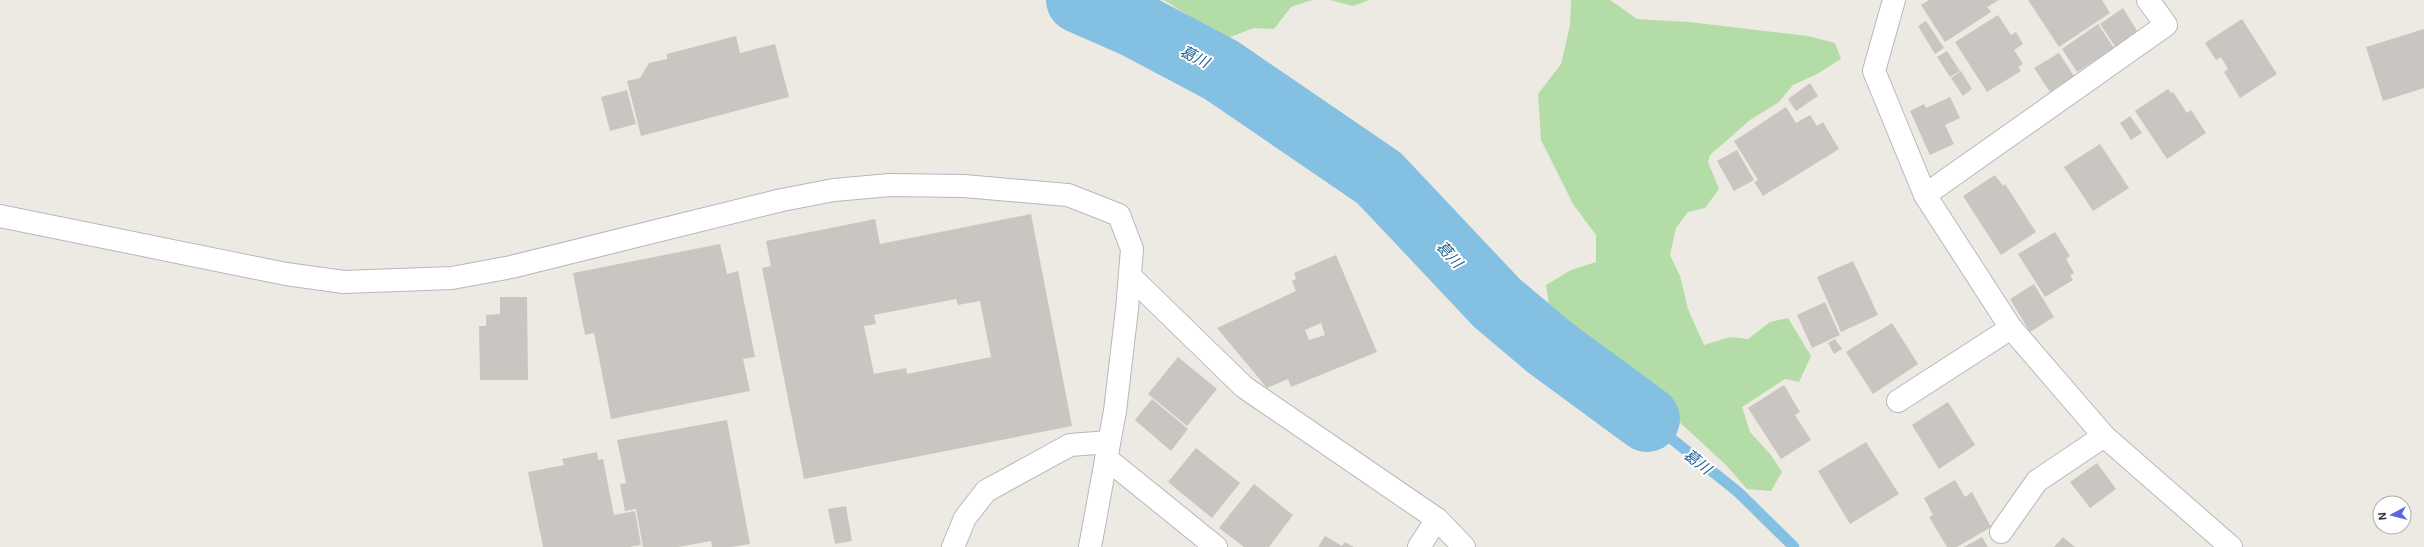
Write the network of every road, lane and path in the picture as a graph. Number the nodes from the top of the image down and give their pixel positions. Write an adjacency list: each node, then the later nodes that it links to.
1 (1894, 0): 3 (street)
2 (2148, 0): 3 (street)
3 (1925, 195): 6 (street)
4 (0, 216): 5 (street)
5 (1130, 276): 9 (street); 10 (street)
6 (2011, 328): 7 (street); 8 (street)
7 (1898, 402)
8 (2104, 436): 11 (street); 17 (street)
9 (1108, 450): 12 (street); 13 (street); 14 (street)
10 (1437, 519): 15 (street); 16 (street)
11 (2001, 532)
12 (953, 547)
13 (1090, 547)
14 (1216, 547)
15 (1419, 547)
16 (1464, 547)
17 (2231, 547)

